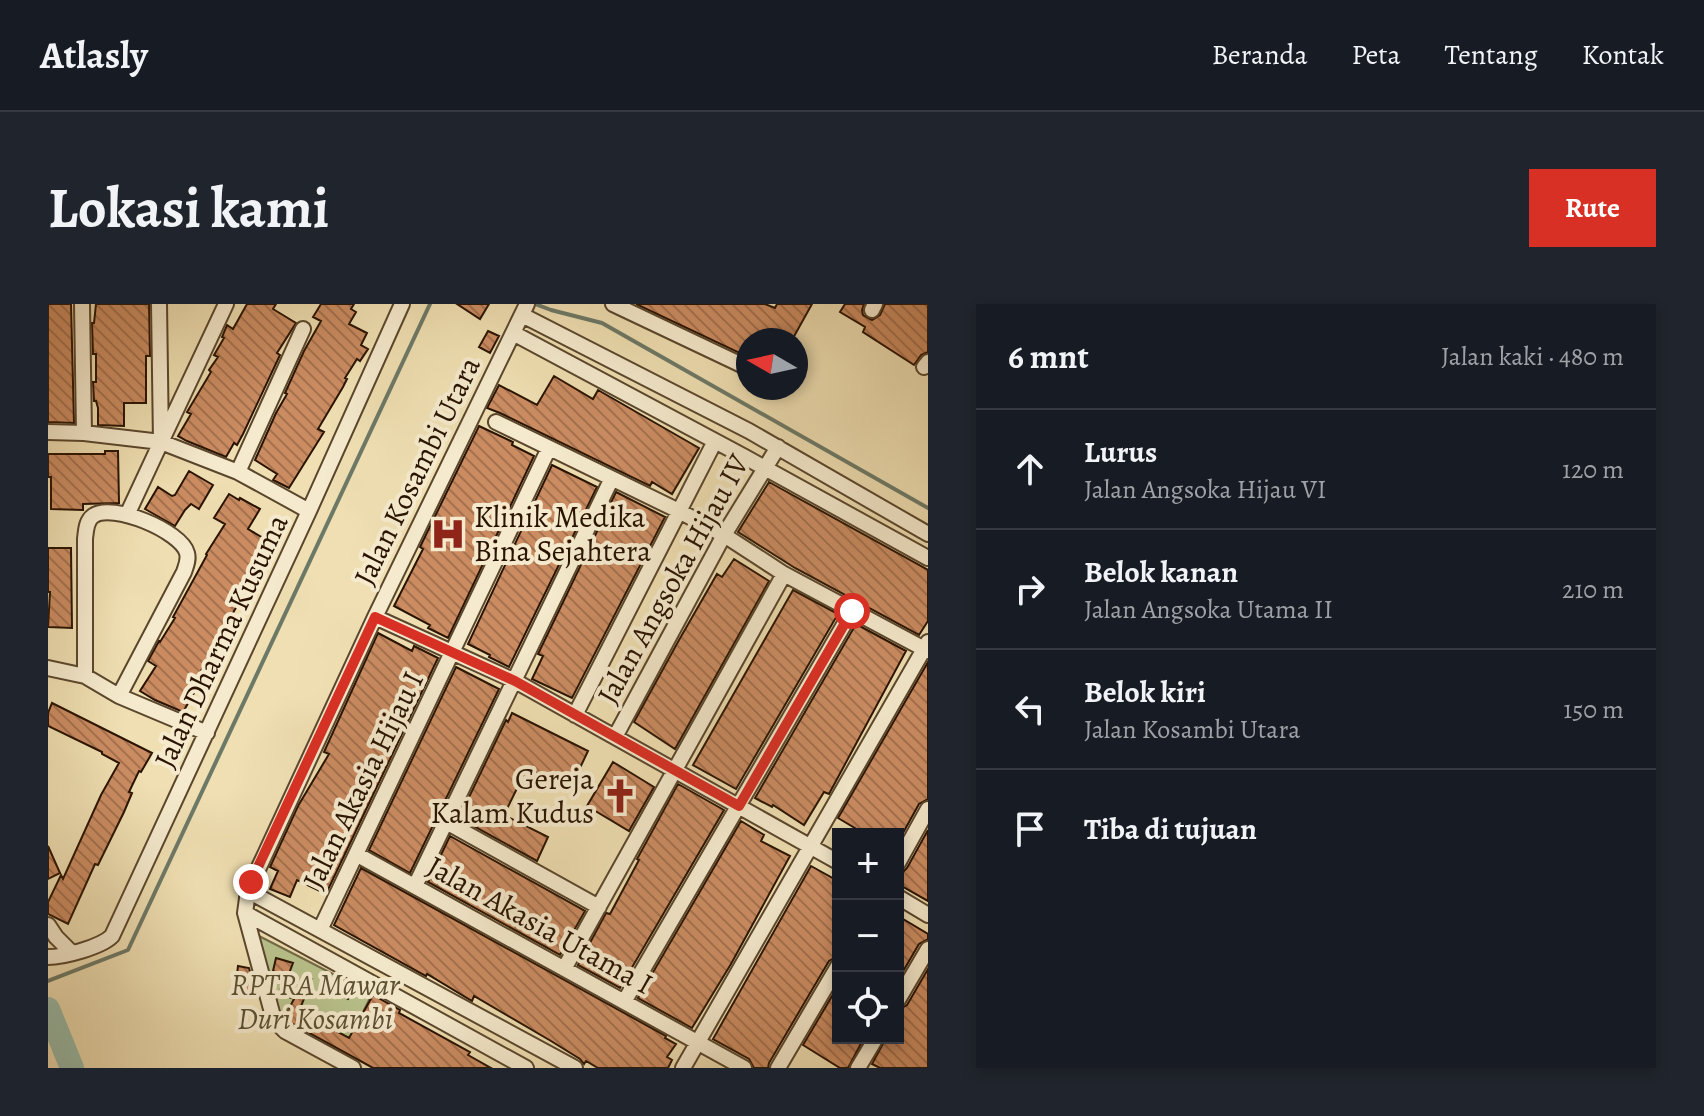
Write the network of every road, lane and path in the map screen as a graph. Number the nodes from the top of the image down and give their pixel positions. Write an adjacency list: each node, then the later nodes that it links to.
1 (82, 304): 12 (street)
2 (159, 304): 14 (street)
3 (226, 304): 14 (street)
4 (402, 304): 20 (street, Jalan Dharma Kusuma)
5 (613, 304): 9 (street)
6 (525, 309): 8 (street, Jalan Kosambi Utara); 15 (street)
7 (303, 329): 18 (street)
8 (513, 333): 13 (street); 28 (street, Jalan Kosambi Utara)
9 (736, 362)
10 (496, 422): 16 (street)
11 (48, 432): 12 (street)
12 (84, 433): 14 (street)
13 (715, 441): 17 (street); 21 (street)
14 (161, 442): 18 (street); 22 (street)
15 (778, 447): 17 (street, Jalan Angsoka Hijau IV); 23 (street)
16 (549, 448): 19 (street); 30 (street, Jalan Akasia Hijau I)
17 (764, 468): 24 (street, Jalan Angsoka Hijau IV); 25 (street)
18 (238, 472): 20 (street)
19 (611, 480): 21 (street); 33 (street)
20 (309, 511): 36 (street, Jalan Dharma Kusuma)
21 (679, 511): 24 (street); 35 (street)
22 (127, 515): 32 (street); 34 (street)
23 (928, 534)
24 (724, 535): 26 (street); 37 (street, Jalan Angsoka Hijau IV)
25 (928, 558)
26 (784, 574): 27 (street); 38 (street)
27 (852, 611): 29 (street); 39 (street)
28 (375, 617): 30 (street); 47 (street, Jalan Kosambi Utara)
29 (927, 647): 42 (street)
30 (453, 653): 33 (street); 44 (street, Jalan Akasia Hijau I)
31 (48, 668): 32 (street)
32 (85, 676): 34 (street)
33 (515, 681): 35 (street); 41 (street)
34 (119, 696): 36 (street)
35 (575, 715): 37 (street)
36 (207, 733): 55 (street, Jalan Dharma Kusuma)
37 (615, 737): 38 (street)
38 (675, 771): 39 (street); 49 (street)
39 (739, 806): 42 (street); 60 (street)
40 (928, 809): 43 (street)
41 (446, 822): 46 (street); 49 (street)
42 (812, 846): 45 (street); 61 (street)
43 (904, 852)
44 (356, 854): 46 (street, Jalan Akasia Utama I); 53 (street, Jalan Akasia Hijau I)
45 (832, 858)
46 (415, 886): 57 (street, Jalan Akasia Utama I)
47 (248, 891): 50 (street, Jalan Kosambi Utara); 53 (street)
48 (903, 900): 51 (street)
49 (599, 907): 57 (street)
50 (245, 913): 63 (street); 64 (street)
51 (928, 915)
52 (48, 925): 55 (street)
53 (320, 930): 65 (street)
54 (928, 949): 59 (street)
55 (72, 953): 56 (street, Jalan Dharma Kusuma)
56 (51, 957)
57 (564, 969): 60 (street, Jalan Akasia Utama I)
58 (834, 972): 68 (street)
59 (904, 990)
60 (624, 1002): 61 (street, Jalan Akasia Utama I)
61 (698, 1042): 66 (street); 67 (street, Jalan Akasia Utama I)
62 (872, 1044): 69 (street)
63 (353, 1068)
64 (526, 1068)
65 (575, 1068)
66 (683, 1068)
67 (744, 1068)
68 (778, 1068)
69 (858, 1068)

